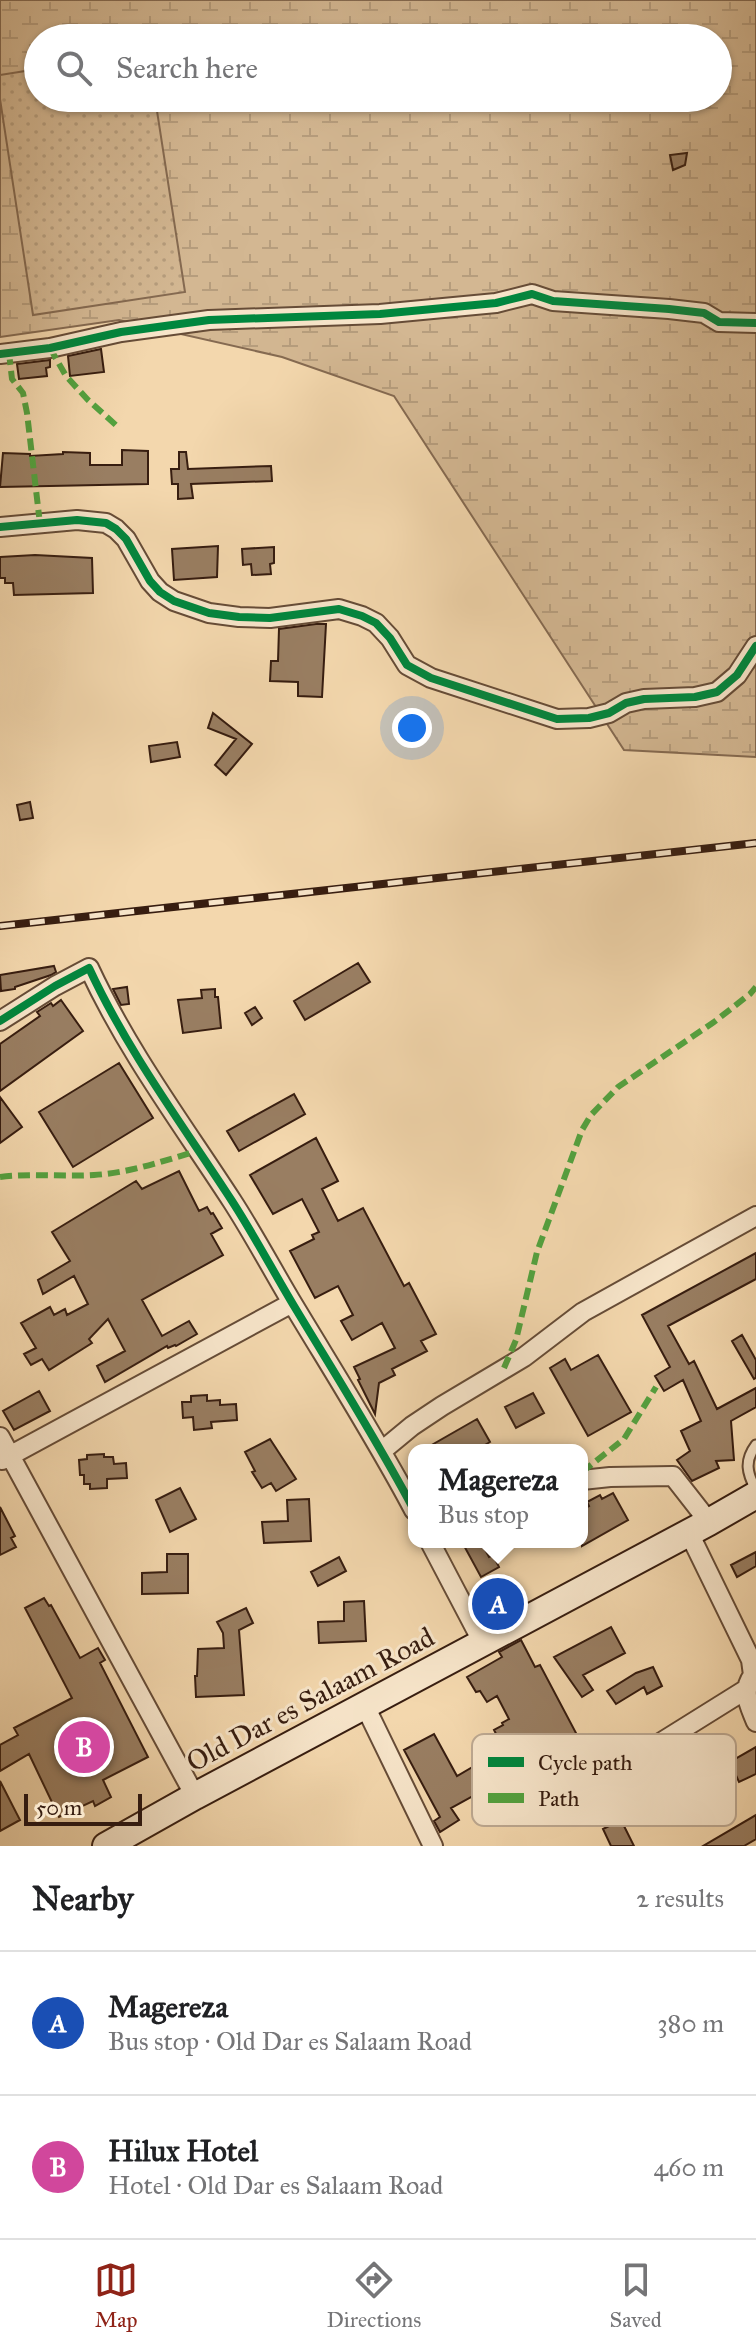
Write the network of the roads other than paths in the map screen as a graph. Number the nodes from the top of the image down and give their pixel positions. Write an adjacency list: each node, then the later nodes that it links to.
1 (756, 323): 2 (street)
2 (0, 354)
3 (0, 527): 4 (street)
4 (756, 646)
5 (0, 1021): 7 (street)
6 (756, 1216): 10 (street)
7 (292, 1303): 10 (street); 11 (street)
8 (0, 1437): 11 (street)
9 (756, 1445): 13 (lane)
10 (383, 1450): 14 (street)
11 (5, 1459): 22 (street)
12 (588, 1479): 15 (street)
13 (756, 1492): 15 (main road, Old Dar es Salaam Road)
14 (408, 1498)
15 (699, 1528): 17 (main road, Old Dar es Salaam Road); 18 (street)
16 (433, 1548): 17 (street)
17 (483, 1643): 19 (main road, Old Dar es Salaam Road)
18 (751, 1680): 20 (street); 21 (street)
19 (365, 1706): 22 (main road, Old Dar es Salaam Road); 24 (street)
20 (756, 1722)
21 (671, 1734)
22 (195, 1796): 23 (main road, Old Dar es Salaam Road)
23 (106, 1846)
24 (433, 1846)

